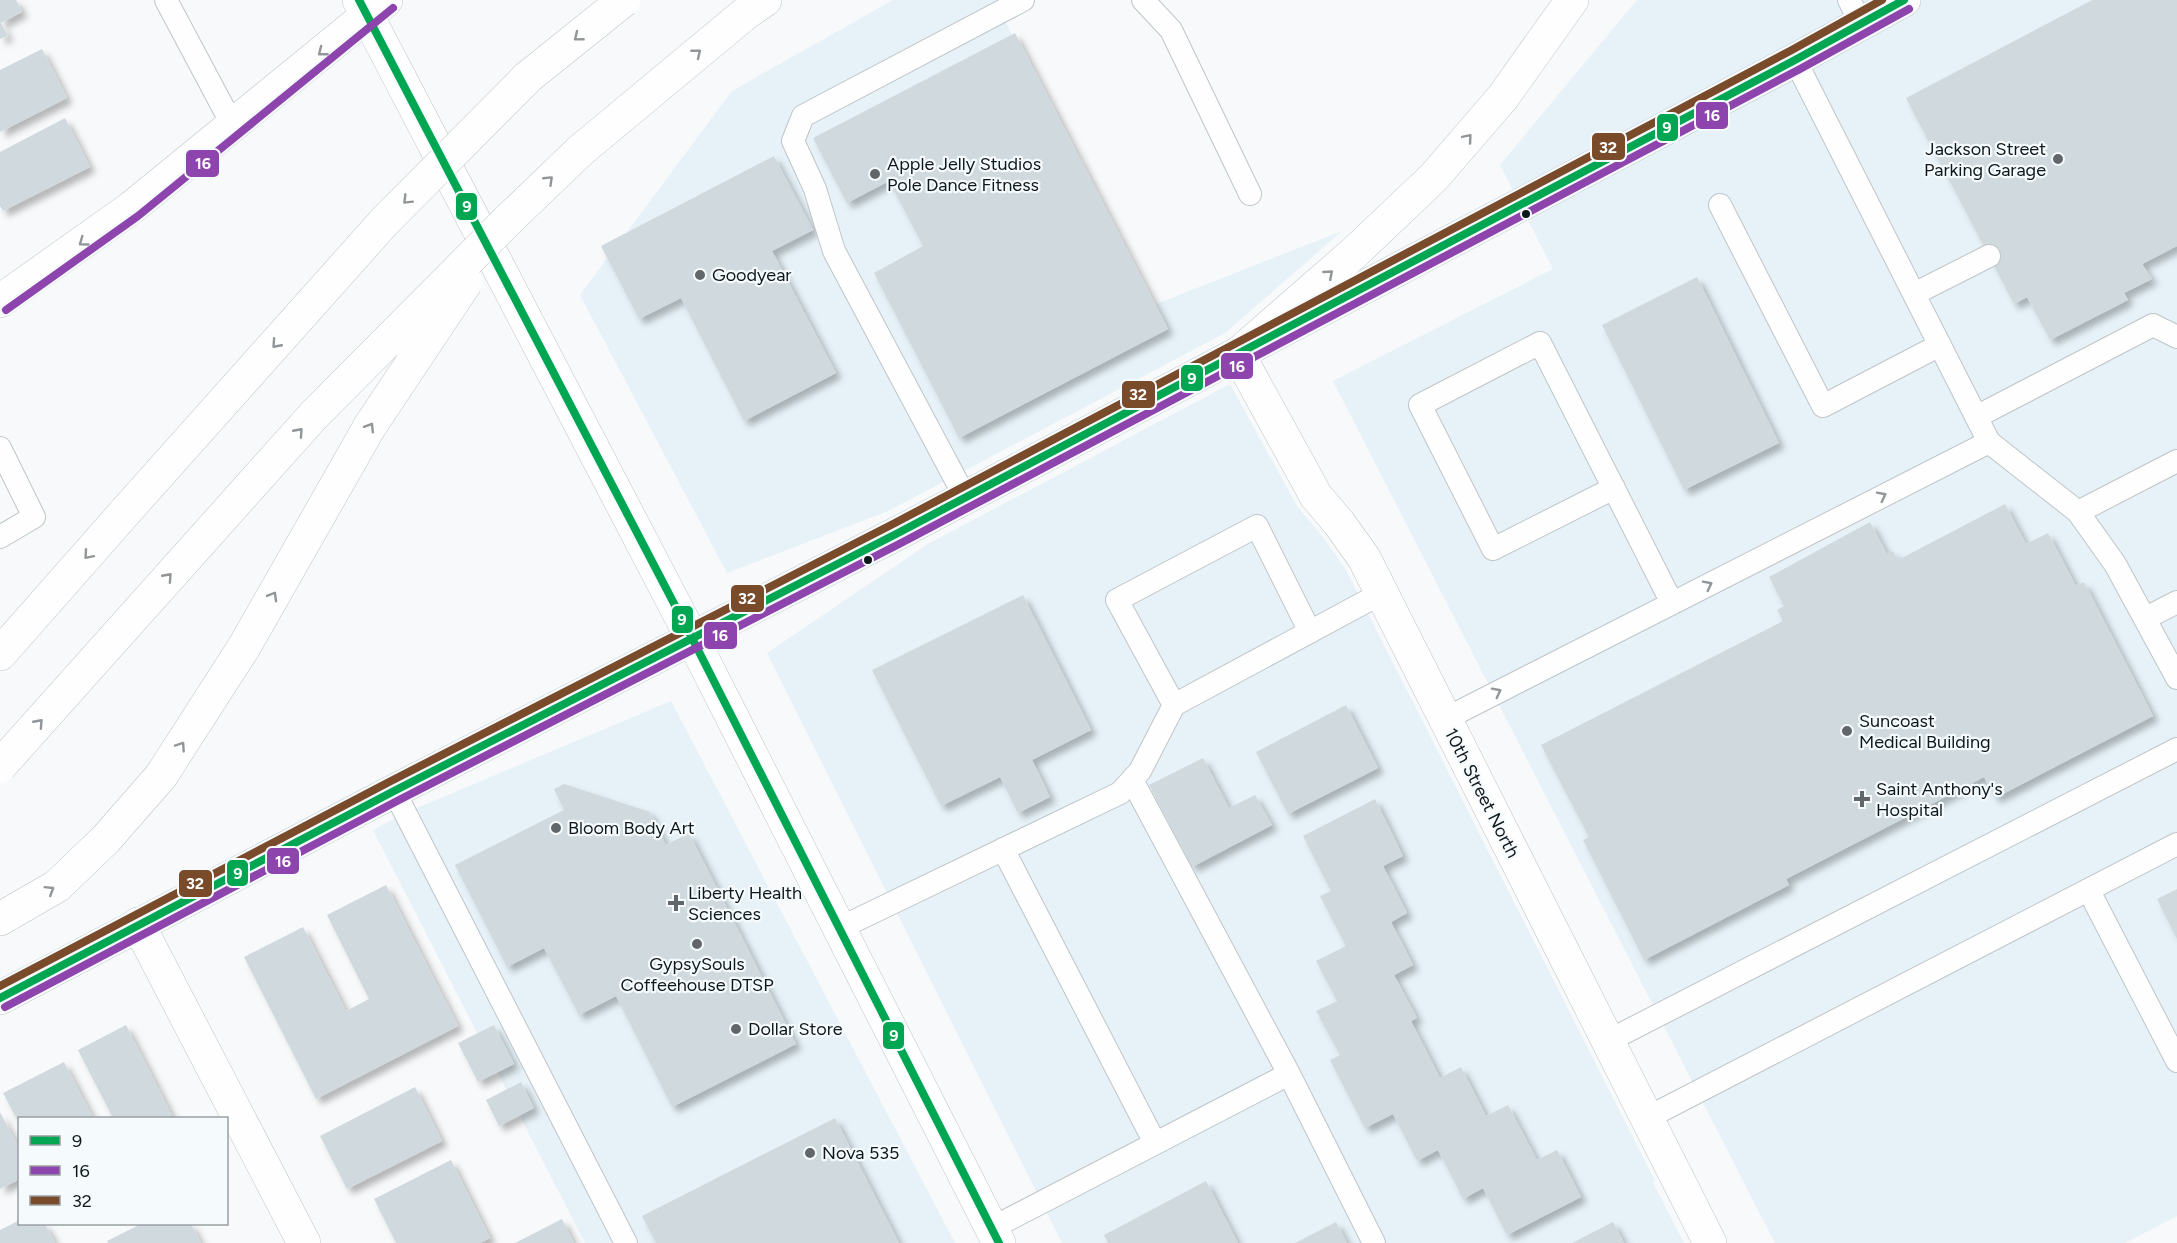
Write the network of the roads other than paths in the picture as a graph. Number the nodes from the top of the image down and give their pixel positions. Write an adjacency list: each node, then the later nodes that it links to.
1 (166, 0): 11 (lane)
2 (624, 0): 35 (main road, one-way to 35, bridge)
3 (1023, 0): 26 (lane)
4 (1143, 0): 12 (lane)
5 (1572, 0): 20 (main road, one-way to 5)
6 (1904, 0): 9 (main road)
7 (371, 5): 11 (main road, one-way to 11); 34 (main road)
8 (755, 7): 14 (main road, one-way to 8)
9 (1855, 12): 10 (main road)
10 (1795, 60): 16 (lane); 20 (main road)
11 (233, 126): 17 (main road, one-way to 17)
12 (1250, 194)
13 (1720, 205): 19 (lane)
14 (507, 221): 40 (main road, one-way to 14, bridge); 46 (main road, one-way to 14, bridge)
15 (1989, 256): 16 (lane)
16 (1914, 294): 19 (lane)
17 (0, 301)
18 (2177, 337): 21 (lane)
19 (1940, 345): 21 (lane)
20 (1238, 354): 26 (main road); 29 (main road, 10th Street North)
21 (1976, 417): 22 (lane)
22 (1989, 442): 27 (lane); 31 (lane, one-way to 22)
23 (0, 448): 28 (lane)
24 (2177, 461): 27 (lane)
25 (1614, 488): 25 (lane); 31 (lane)
26 (964, 497): 34 (main road)
27 (2078, 512): 32 (lane)
28 (0, 537)
29 (1382, 593): 33 (lane); 38 (main road, 10th Street North)
30 (2177, 602): 32 (lane)
31 (1672, 603): 38 (lane, one-way to 31)
32 (2146, 618): 36 (lane)
33 (1310, 632): 37 (lane); 37 (lane)
34 (692, 638): 42 (main road); 48 (main road)
35 (0, 654)
36 (2177, 678)
37 (1174, 705): 41 (lane)
38 (1445, 719): 50 (main road, 10th Street North)
39 (2177, 749): 50 (lane)
40 (0, 766)
41 (1132, 780): 44 (lane); 52 (lane)
42 (394, 791): 47 (main road); 57 (lane)
43 (2177, 844): 45 (lane)
44 (1003, 849): 48 (lane); 54 (lane)
45 (2089, 891): 51 (lane); 53 (lane)
46 (0, 919)
47 (138, 924): 49 (main road); 56 (main road)
48 (840, 928): 55 (main road)
49 (0, 998)
50 (1608, 1041): 53 (main road, 10th Street North)
51 (2177, 1061)
52 (1289, 1074): 54 (lane); 58 (lane)
53 (1647, 1118): 59 (main road, 10th Street North)
54 (1155, 1143): 55 (lane)
55 (996, 1236)
56 (304, 1243)
57 (626, 1243)
58 (1374, 1243)
59 (1710, 1243)

